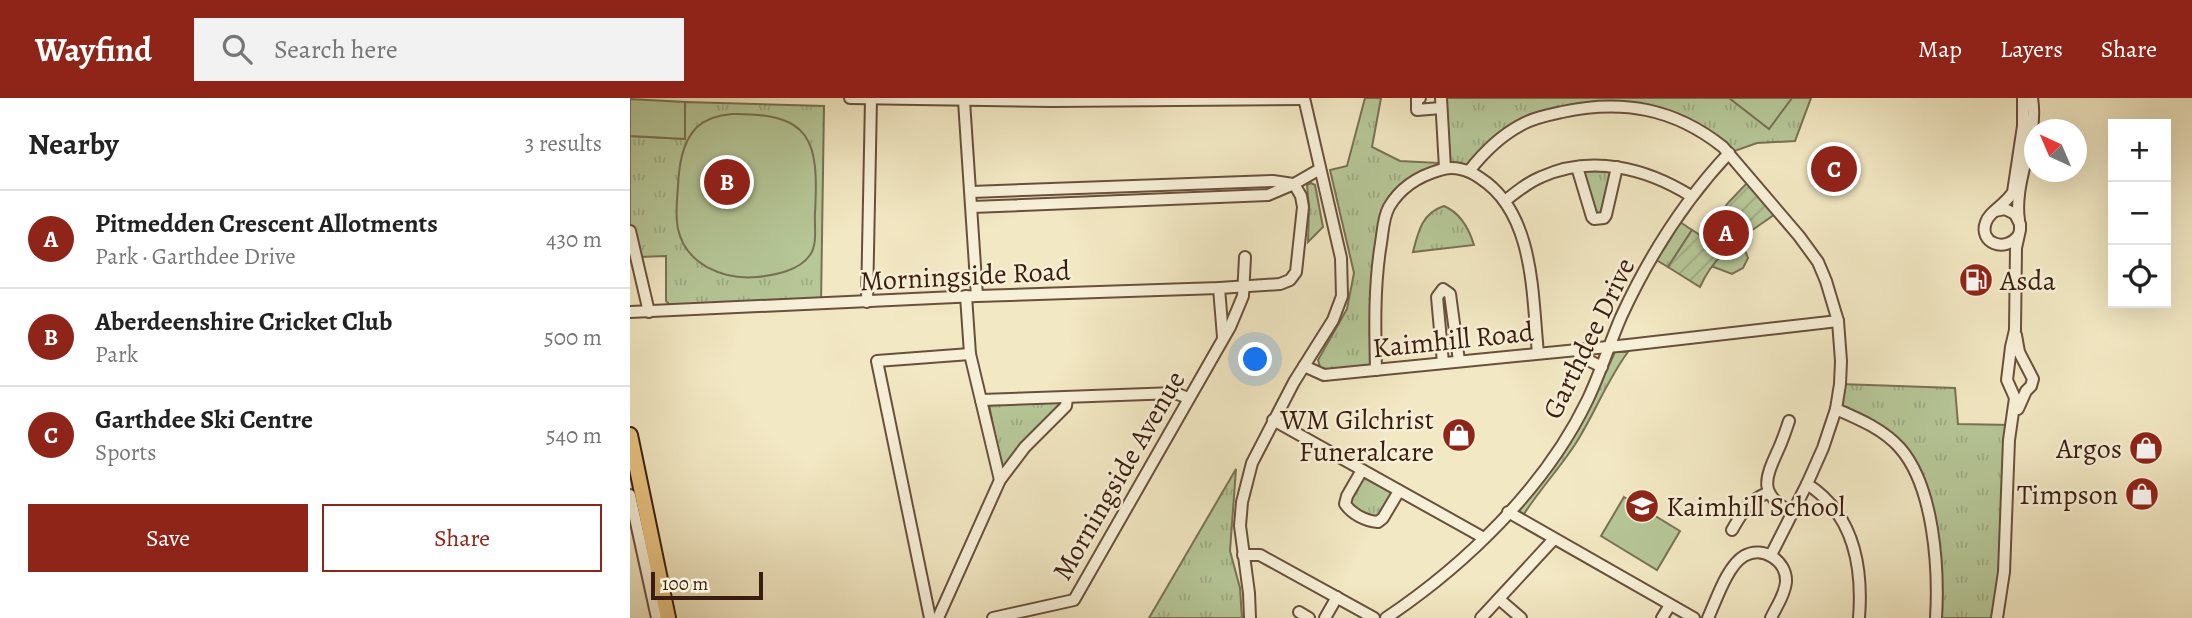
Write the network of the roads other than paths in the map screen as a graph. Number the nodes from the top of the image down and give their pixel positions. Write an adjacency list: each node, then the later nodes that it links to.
1 (850, 98): 5 (street)
2 (1420, 98): 9 (street)
3 (2023, 98): 25 (street)
4 (2032, 98): 26 (street)
5 (871, 99): 8 (street); 34 (street)
6 (1304, 99): 7 (street); 14 (street)
7 (1052, 100): 8 (street)
8 (964, 101): 19 (street)
9 (1441, 103): 13 (street)
10 (1729, 153): 15 (street); 20 (street, Garthdee Drive); 37 (street)
11 (1577, 167): 12 (street); 12 (street); 22 (street)
12 (1617, 167): 20 (street)
13 (1445, 168): 15 (street); 48 (street)
14 (1320, 169): 17 (street); 46 (street)
15 (1469, 171): 22 (street)
16 (1189, 184): 17 (street); 18 (street); 21 (street)
17 (1293, 184): 21 (street); 31 (street, Morningside Road)
18 (1088, 188): 19 (street); 23 (street)
19 (971, 192): 24 (street)
20 (1690, 196): 40 (street, Garthdee Drive)
21 (1190, 198): 23 (street)
22 (1505, 201): 42 (street)
23 (1088, 202): 24 (street)
24 (972, 207): 33 (street)
25 (1995, 211): 26 (street); 28 (street)
26 (2019, 230): 28 (street); 30 (street)
27 (630, 231): 36 (street)
28 (1999, 245): 30 (street)
29 (1245, 257): 31 (street, Morningside Avenue)
30 (2016, 276): 38 (street)
31 (1245, 286): 32 (street, Morningside Road); 39 (street, Morningside Avenue)
32 (1219, 288): 33 (street, Morningside Road); 39 (street)
33 (972, 296): 34 (street, Morningside Road); 43 (street)
34 (867, 302): 36 (street, Morningside Road)
35 (630, 312): 36 (street, Morningside Road)
36 (649, 312)
37 (1838, 321): 40 (street, Kaimhill Road); 56 (street)
38 (2015, 330): 49 (street); 50 (street)
39 (1223, 337): 54 (street, Morningside Avenue)
40 (1609, 346): 41 (street, Kaimhill Road); 47 (street, Garthdee Drive)
41 (1577, 350): 42 (street, Kaimhill Road); 47 (street)
42 (1538, 353): 44 (street, Kaimhill Road)
43 (970, 354): 55 (street); 83 (street)
44 (1459, 361): 45 (street, Kaimhill Road); 45 (street)
45 (1443, 363): 48 (street, Kaimhill Road)
46 (1304, 366): 48 (street, Kaimhill Road); 58 (street)
47 (1602, 367): 69 (street, Garthdee Drive)
48 (1376, 370)
49 (2030, 372): 50 (street); 52 (street)
50 (2009, 373): 51 (street)
51 (2013, 390): 52 (street); 57 (street)
52 (2026, 391): 57 (street)
53 (1067, 398): 54 (street); 55 (street); 64 (street)
54 (1188, 398): 85 (street, Morningside Avenue)
55 (981, 400): 64 (street)
56 (1836, 409): 65 (street); 97 (street)
57 (2013, 418): 98 (street)
58 (1273, 420): 63 (street); 76 (street)
59 (1789, 421): 61 (street)
60 (630, 435): 82 (main road)
61 (1780, 446): 62 (street); 67 (street)
62 (1793, 452)
63 (1362, 470): 66 (street); 66 (street)
64 (1000, 480): 84 (street)
65 (1807, 484): 70 (street); 96 (street)
66 (1398, 491): 74 (street)
67 (1767, 493): 70 (street); 71 (street)
68 (630, 495): 81 (street)
69 (1508, 512): 74 (street, Garthdee Drive); 75 (street)
70 (1793, 513): 77 (street)
71 (1740, 516): 72 (street); 73 (street)
72 (1752, 523)
73 (1732, 530)
74 (1483, 538): 89 (street, Garthdee Drive)
75 (1554, 539): 79 (street); 80 (street)
76 (1243, 555): 78 (street); 86 (street)
77 (1771, 555): 94 (street); 95 (street)
78 (1337, 597): 87 (street); 88 (street)
79 (1499, 598): 90 (street); 91 (street)
80 (1670, 605): 92 (street); 93 (street)
81 (657, 618)
82 (668, 618)
83 (930, 618)
84 (939, 618)
85 (993, 618)
86 (1250, 618)
87 (1325, 618)
88 (1374, 618)
89 (1385, 618)
90 (1481, 618)
91 (1521, 618)
92 (1662, 618)
93 (1695, 618)
94 (1708, 618)
95 (1771, 618)
96 (1859, 618)
97 (1936, 618)
98 (1997, 618)

